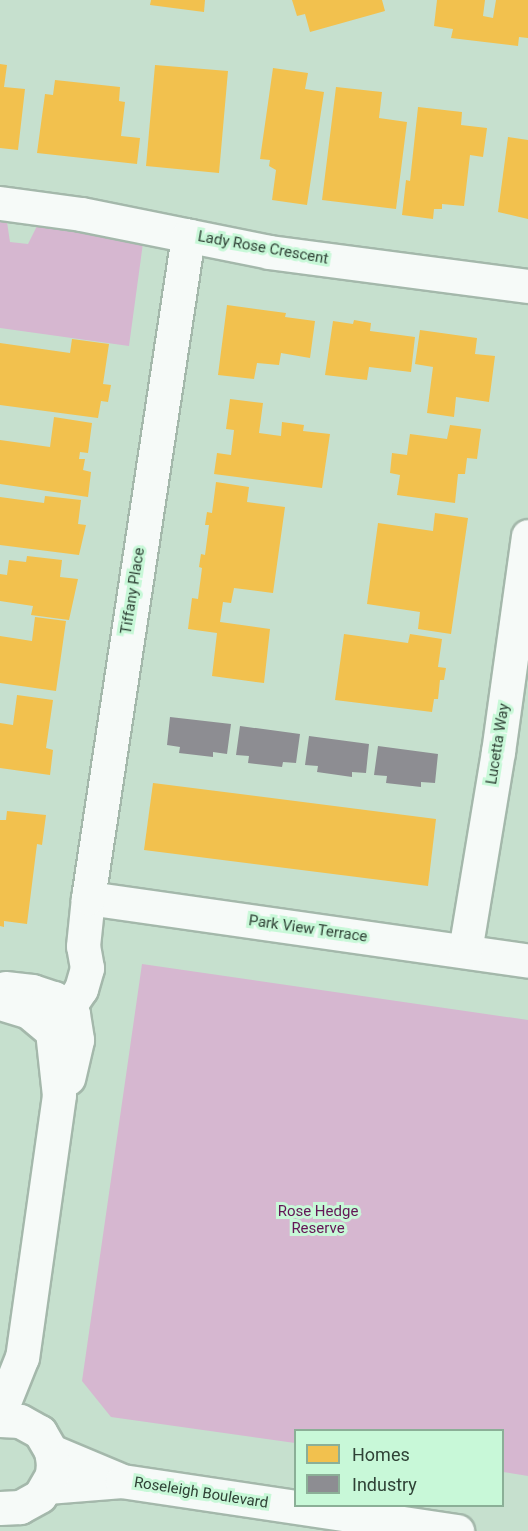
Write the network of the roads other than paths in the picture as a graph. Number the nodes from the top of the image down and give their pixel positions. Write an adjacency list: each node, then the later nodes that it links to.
1 (0, 203): 2 (street, Lady Rose Crescent)
2 (188, 236): 3 (street, Lady Rose Crescent); 5 (street, Tiffany Place)
3 (528, 286)
4 (528, 536): 6 (street, Lucetta Way)
5 (88, 898): 6 (street, Park View Terrace); 10 (street, Tiffany Place)
6 (465, 951): 7 (street, Park View Terrace)
7 (528, 961)
8 (0, 989): 10 (street)
9 (0, 1003): 10 (street)
10 (56, 1010): 11 (street)
11 (22, 1357): 12 (street); 13 (street)
12 (0, 1412)
13 (16, 1423): 14 (street)
14 (51, 1451): 15 (street, Roseleigh Boulevard); 16 (street)
15 (122, 1481): 16 (street, Roseleigh Boulevard); 18 (street, Roseleigh Boulevard)
16 (47, 1487): 17 (street)
17 (10, 1515)
18 (398, 1527): 19 (street, Roseleigh Boulevard)
19 (457, 1531)

